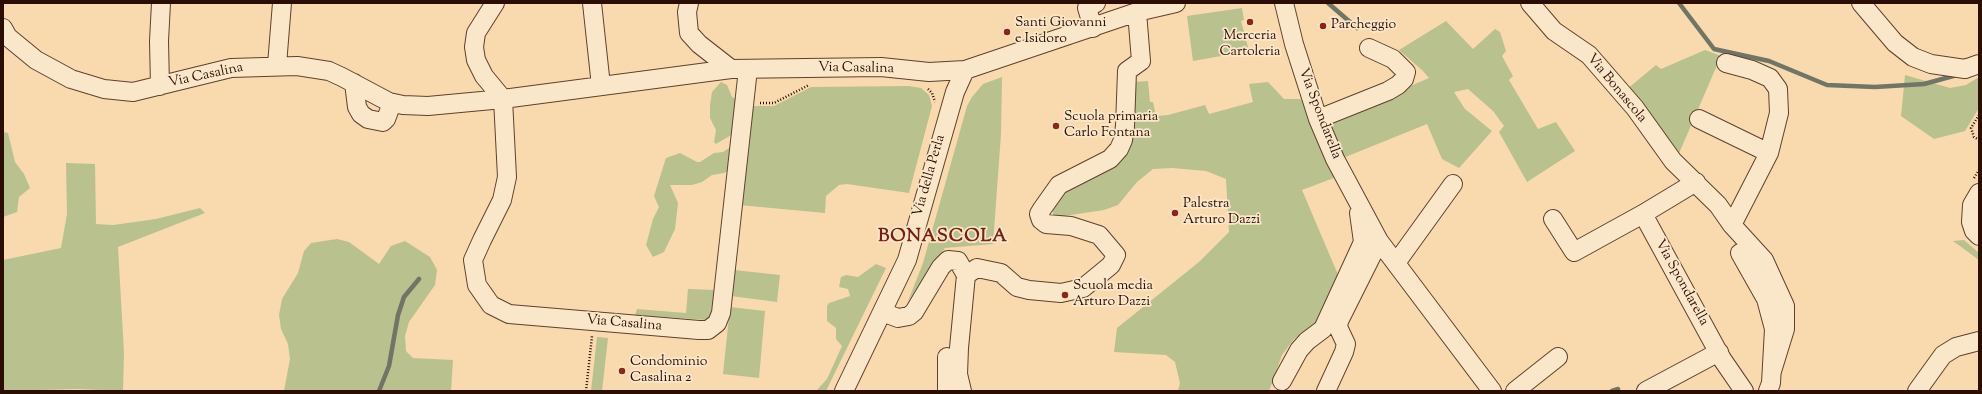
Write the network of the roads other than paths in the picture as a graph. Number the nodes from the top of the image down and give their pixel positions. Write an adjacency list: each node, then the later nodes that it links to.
1 (161, 3): 21 (street, Via Casalina)
2 (282, 3): 17 (street)
3 (495, 3): 23 (street)
4 (592, 3): 22 (street)
5 (689, 3): 18 (street)
6 (1096, 3): 13 (street)
7 (1176, 3): 11 (street)
8 (1284, 3): 25 (street, Via Spondarella)
9 (1530, 3): 28 (street, Via Bonascola)
10 (1861, 3): 16 (street)
11 (1136, 12): 13 (street); 39 (street)
12 (3, 28): 21 (street, Via Casalina)
13 (1093, 28): 19 (street)
14 (1369, 48): 25 (street)
15 (1726, 64): 27 (street)
16 (1979, 64)
17 (277, 65): 20 (street, Via Casalina); 21 (street, Via Casalina)
18 (740, 69): 19 (street, Via Casalina); 22 (street, Via Casalina); 23 (street, Via Casalina)
19 (965, 70): 41 (street, Via della Perla)
20 (354, 83): 24 (street, Via Casalina); 24 (street)
21 (160, 86)
22 (601, 86): 23 (street, Via Casalina)
23 (503, 99): 24 (street, Via Casalina)
24 (392, 103)
25 (1318, 119): 31 (street, Via Spondarella)
26 (1699, 119): 27 (street)
27 (1769, 153): 34 (street)
28 (1696, 182): 32 (street); 34 (street, Via Bonascola)
29 (1453, 184): 38 (street)
30 (1979, 193): 35 (street)
31 (1362, 208): 36 (street, Via Spondarella); 46 (street)
32 (1643, 214): 33 (street); 43 (street, Via Spondarella)
33 (1553, 219)
34 (1732, 225): 45 (street, Via Bonascola)
35 (1979, 236)
36 (1379, 241): 38 (street, Via Spondarella); 47 (street)
37 (1740, 253): 45 (street)
38 (1396, 263): 51 (street, Via Spondarella)
39 (966, 275): 40 (street); 41 (street)
40 (964, 303): 49 (street); 50 (street)
41 (882, 312): 48 (street, Via della Perla)
42 (1979, 341): 56 (street)
43 (1719, 352): 53 (street); 54 (street, Via Spondarella)
44 (1558, 357): 52 (street)
45 (1772, 371): 55 (street)
46 (1282, 382)
47 (1331, 388)
48 (844, 391)
49 (947, 391)
50 (962, 391)
51 (1492, 391)
52 (1515, 391)
53 (1646, 391)
54 (1744, 391)
55 (1768, 391)
56 (1917, 391)

